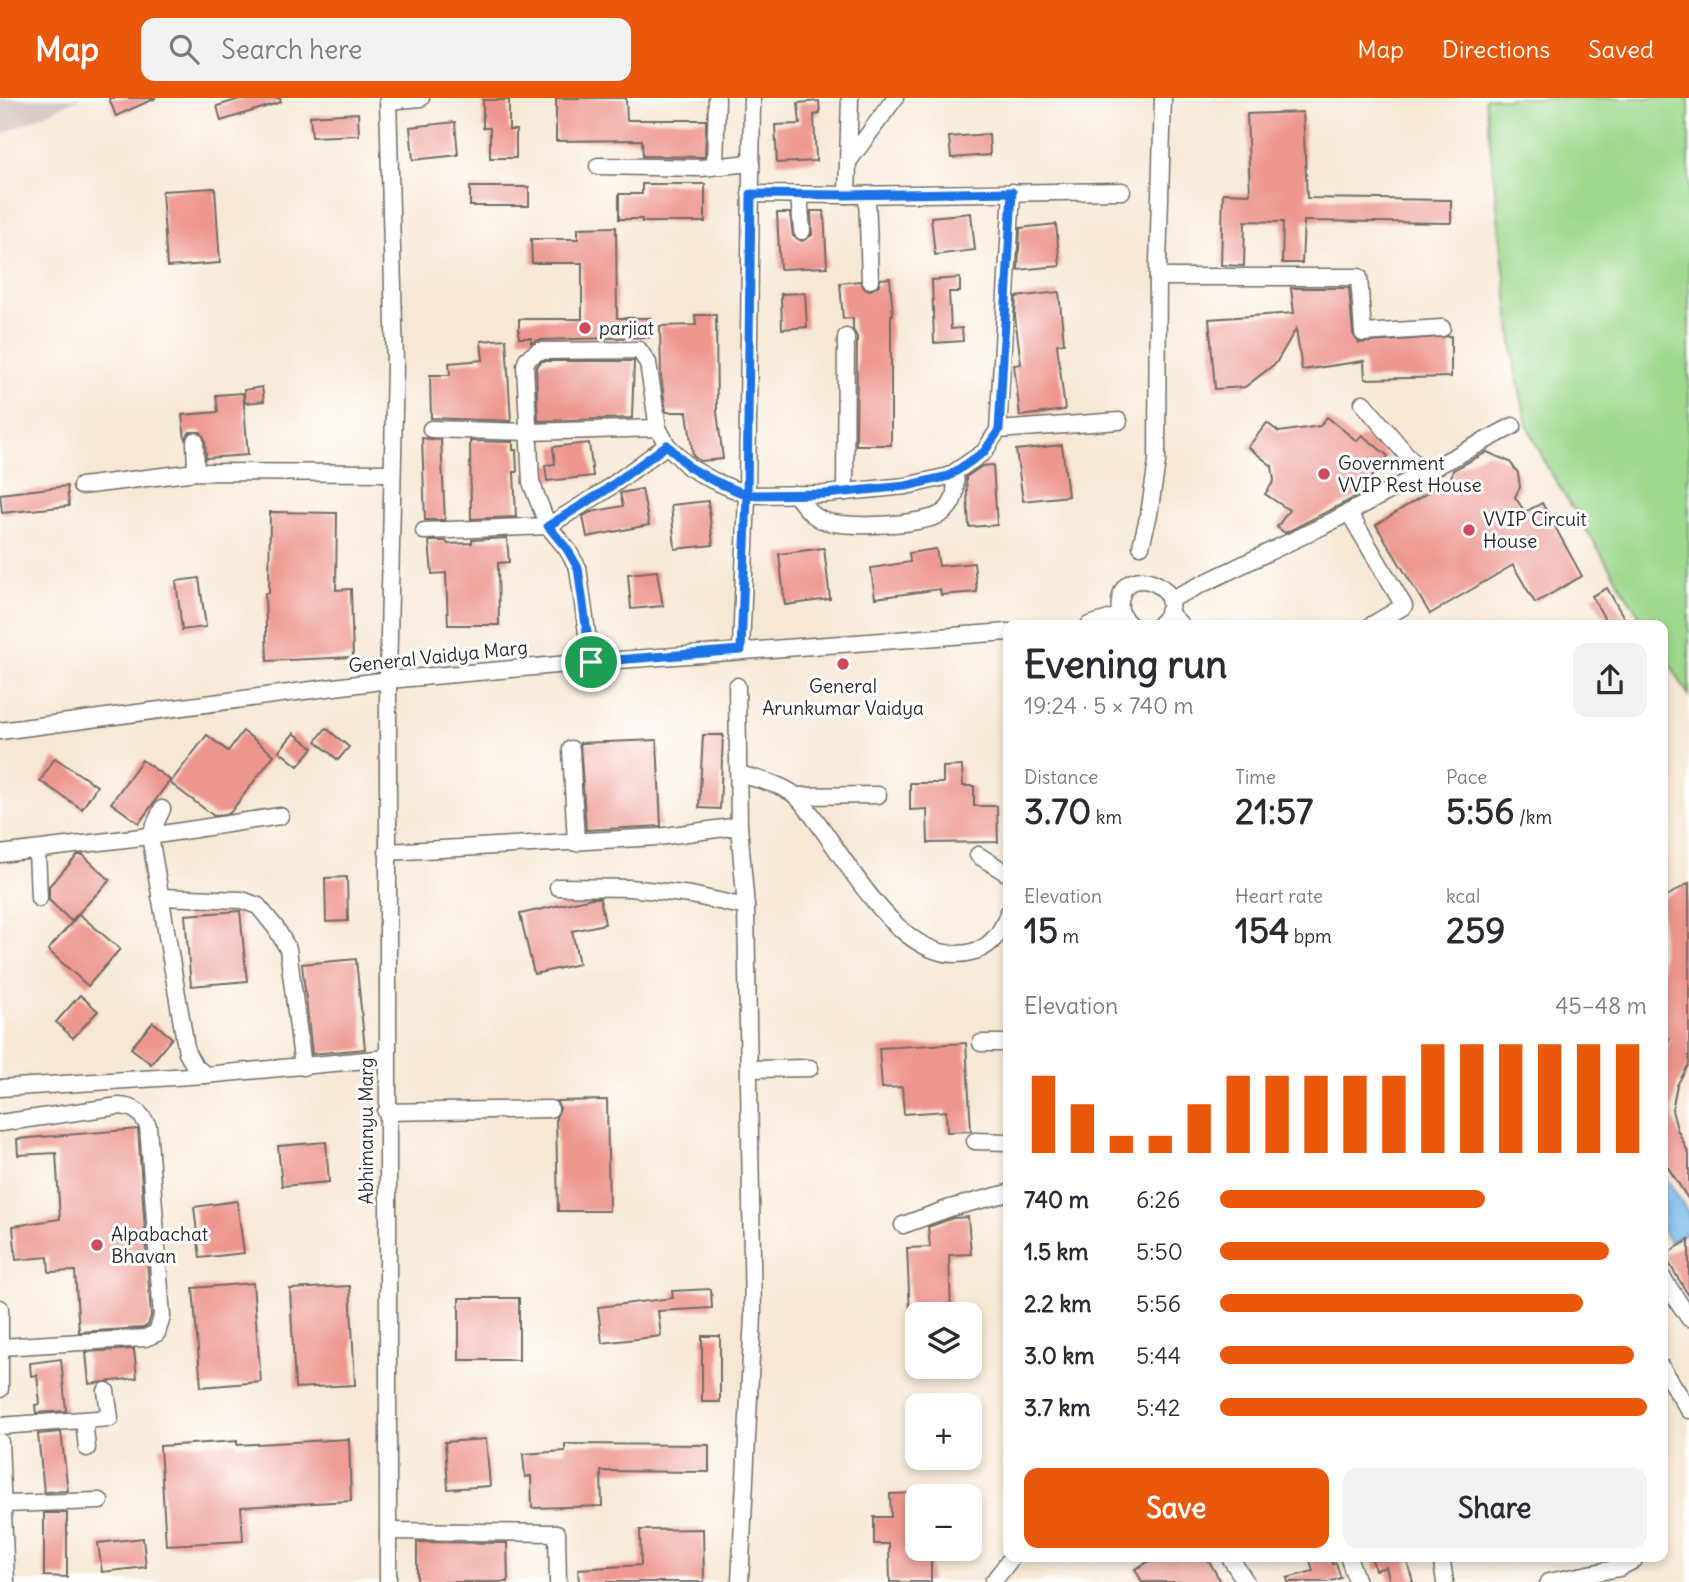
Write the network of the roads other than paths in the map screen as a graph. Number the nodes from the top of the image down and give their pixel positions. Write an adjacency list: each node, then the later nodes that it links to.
1 (421, 98): 7 (street)
2 (717, 98): 11 (street)
3 (752, 98): 9 (street)
4 (850, 98): 8 (street)
5 (895, 98): 8 (street)
6 (1163, 98): 19 (street)
7 (388, 100): 34 (street, Abhimanyu Marg)
8 (848, 162): 16 (street)
9 (751, 163): 11 (street); 14 (street)
10 (598, 166): 11 (street)
11 (715, 166)
12 (1122, 191): 13 (street)
13 (1012, 192): 17 (street); 28 (street)
14 (751, 194): 15 (street); 39 (street)
15 (799, 195): 16 (street); 18 (street)
16 (847, 195): 17 (street)
17 (867, 195): 20 (street)
18 (802, 231)
19 (1158, 277): 21 (street); 43 (street)
20 (870, 280)
21 (1442, 328)
22 (846, 337): 37 (street)
23 (1363, 403): 35 (street)
24 (1119, 421): 28 (street)
25 (1513, 426): 35 (street)
26 (658, 428): 29 (street); 29 (street); 31 (street)
27 (431, 429): 29 (street)
28 (999, 430): 33 (street)
29 (529, 432): 41 (street)
30 (195, 441): 32 (street)
31 (667, 445): 39 (street); 41 (street)
32 (195, 471): 34 (street); 36 (street)
33 (955, 472): 37 (street); 38 (street)
34 (392, 473): 50 (street, Abhimanyu Marg)
35 (1422, 473): 40 (street)
36 (81, 486)
37 (845, 492): 38 (street)
38 (796, 494): 39 (street)
39 (747, 495): 48 (street)
40 (1349, 513): 44 (street); 46 (street)
41 (548, 526): 42 (street); 49 (street)
42 (424, 531)
43 (1141, 546)
44 (1165, 612): 45 (street)
45 (1126, 620)
46 (1380, 620)
47 (1003, 632): 48 (street, General Vaidya Marg)
48 (741, 650): 49 (street, General Vaidya Marg)
49 (591, 662): 50 (street, General Vaidya Marg)
50 (388, 680): 52 (street, General Vaidya Marg); 63 (street, Abhimanyu Marg)
51 (737, 686): 54 (street)
52 (0, 731)
53 (571, 749): 61 (street)
54 (740, 774): 56 (street); 59 (street)
55 (878, 795): 56 (street)
56 (797, 796): 71 (street)
57 (162, 809): 60 (street)
58 (280, 816): 60 (street)
59 (739, 826): 61 (street); 70 (street)
60 (150, 836): 62 (street); 68 (street)
61 (576, 843): 63 (street)
62 (37, 850): 64 (street); 69 (street)
63 (387, 852): 74 (street, Abhimanyu Marg)
64 (0, 855)
65 (978, 855): 66 (street)
66 (1003, 871)
67 (558, 887): 70 (street)
68 (160, 897): 75 (street); 78 (street)
69 (39, 898)
70 (746, 907): 77 (street)
71 (1003, 927)
72 (981, 1043): 73 (street)
73 (1003, 1043)
74 (387, 1058): 75 (street); 81 (street, Abhimanyu Marg)
75 (303, 1067): 78 (street)
76 (810, 1068): 77 (street)
77 (748, 1069): 110 (street)
78 (205, 1075): 79 (street)
79 (0, 1088)
80 (550, 1109): 81 (street)
81 (386, 1112): 101 (street, Abhimanyu Marg)
82 (0, 1123): 90 (street)
83 (975, 1141): 84 (street)
84 (1003, 1142)
85 (1003, 1194): 86 (street)
86 (903, 1225)
87 (1668, 1286): 89 (street)
88 (0, 1308): 90 (street)
89 (1689, 1318)
90 (1, 1347): 92 (street)
91 (1668, 1377): 94 (street)
92 (0, 1389)
93 (106, 1391): 95 (street)
94 (1689, 1409)
95 (84, 1421): 96 (street); 98 (street)
96 (0, 1426)
97 (0, 1442): 100 (street)
98 (87, 1448)
99 (100, 1501): 100 (street)
100 (4, 1504): 107 (street)
101 (388, 1531): 108 (street, Abhimanyu Marg); 109 (street)
102 (1008, 1562): 111 (street)
103 (1233, 1562): 112 (street)
104 (1350, 1562): 113 (street)
105 (1442, 1562): 114 (street)
106 (1630, 1562): 115 (street)
107 (6, 1582)
108 (388, 1582)
109 (558, 1582)
110 (740, 1582)
111 (993, 1582)
112 (1246, 1582)
113 (1357, 1582)
114 (1445, 1582)
115 (1548, 1582)

